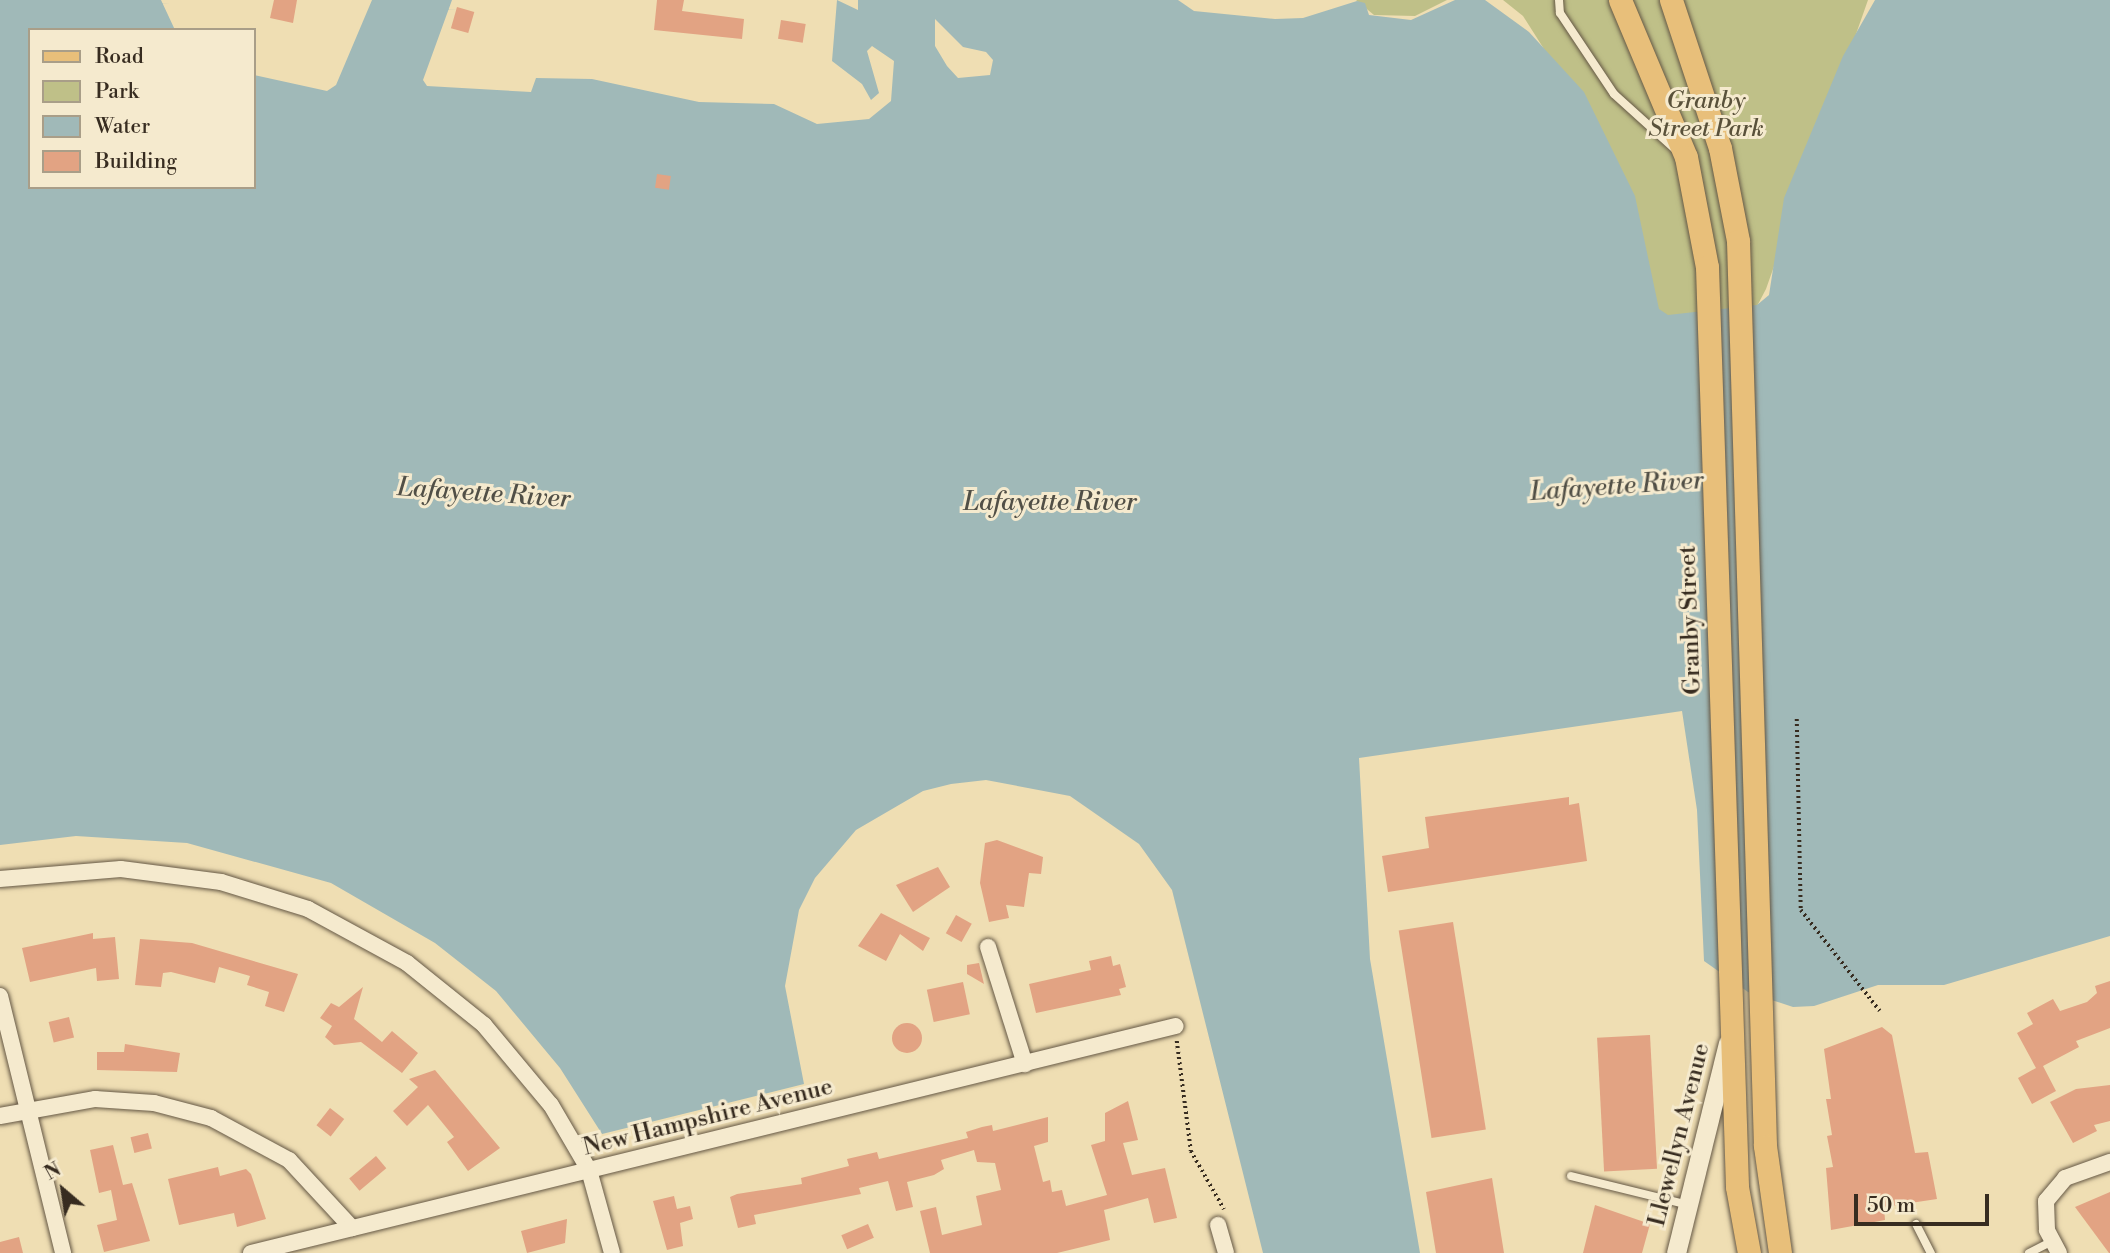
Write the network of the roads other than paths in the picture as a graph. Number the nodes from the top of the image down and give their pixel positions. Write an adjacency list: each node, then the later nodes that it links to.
1 (1559, 0): 4 (lane)
2 (1620, 0): 4 (main road, Granby Street)
3 (1679, 6): 27 (main road)
4 (1686, 158): 9 (main road, Granby Street)
5 (0, 879): 14 (street)
6 (988, 947): 10 (street)
7 (0, 996): 11 (street)
8 (1177, 1026): 10 (street, New Hampshire Avenue)
9 (1732, 1029): 16 (street, Llewellyn Avenue); 26 (main road, Granby Street)
10 (1025, 1064): 14 (street, New Hampshire Avenue)
11 (28, 1108): 12 (street); 19 (street); 22 (street)
12 (0, 1116)
13 (2110, 1162): 20 (street)
14 (589, 1170): 19 (street, New Hampshire Avenue); 24 (street)
15 (1571, 1176): 16 (lane)
16 (1689, 1205): 25 (street, Llewellyn Avenue)
17 (1225, 1224): 21 (street)
18 (1916, 1224): 28 (lane)
19 (352, 1228): 23 (street, New Hampshire Avenue)
20 (2056, 1247): 29 (lane)
21 (1221, 1252)
22 (63, 1253)
23 (251, 1253)
24 (612, 1253)
25 (1676, 1253)
26 (1749, 1253)
27 (1780, 1253)
28 (1931, 1253)
29 (2029, 1253)

